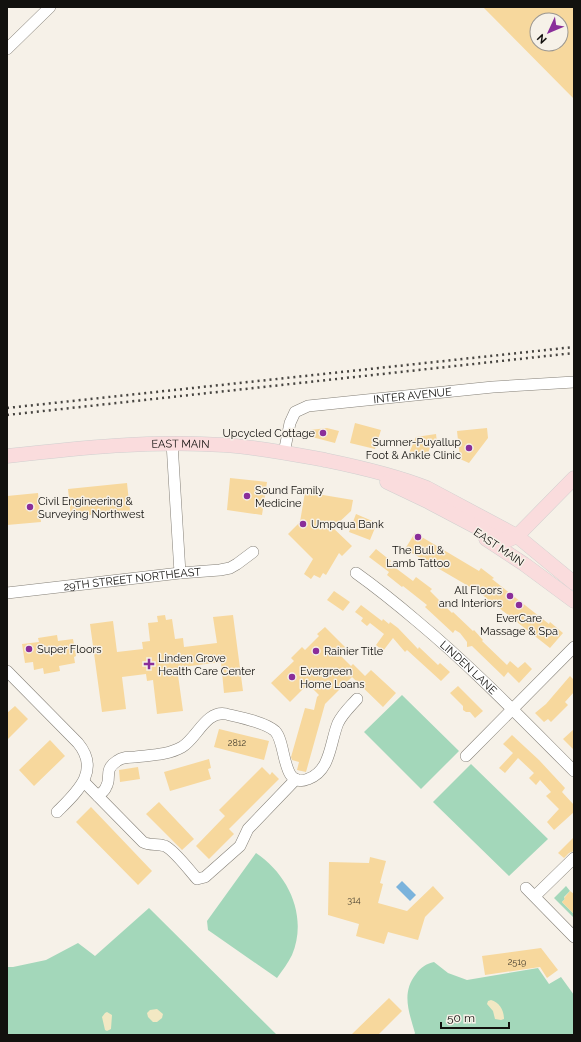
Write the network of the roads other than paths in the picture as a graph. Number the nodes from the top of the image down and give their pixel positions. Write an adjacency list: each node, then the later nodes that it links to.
1 (50, 7): 2 (street)
2 (7, 49)
3 (574, 382): 5 (street, INTER AVENUE)
4 (172, 444): 5 (main road, EAST MAIN); 6 (main road, EAST MAIN); 12 (street)
5 (284, 453): 7 (main road, EAST MAIN)
6 (7, 456)
7 (352, 466): 9 (main road, EAST MAIN); 10 (main road, EAST MAIN)
8 (574, 478): 10 (main road)
9 (429, 502): 10 (main road, EAST MAIN); 16 (main road, EAST MAIN)
10 (517, 536): 14 (main road, EAST MAIN); 16 (main road, EAST MAIN)
11 (253, 552): 12 (street, 29TH STREET NORTHEAST)
12 (180, 573): 15 (street, 29TH STREET NORTHEAST)
13 (356, 573): 20 (street, LINDEN LANE)
14 (574, 583)
15 (7, 593)
16 (570, 599)
17 (574, 647): 20 (street)
18 (7, 671): 24 (street)
19 (357, 699): 23 (street)
20 (513, 709): 21 (street); 22 (street, LINDEN LANE)
21 (466, 756)
22 (574, 771)
23 (296, 779): 25 (street); 25 (street)
24 (84, 782): 25 (street); 26 (street)
25 (98, 796)
26 (57, 812)
27 (574, 858): 29 (street)
28 (526, 888): 29 (street)
29 (535, 896): 30 (street)
30 (574, 937)

